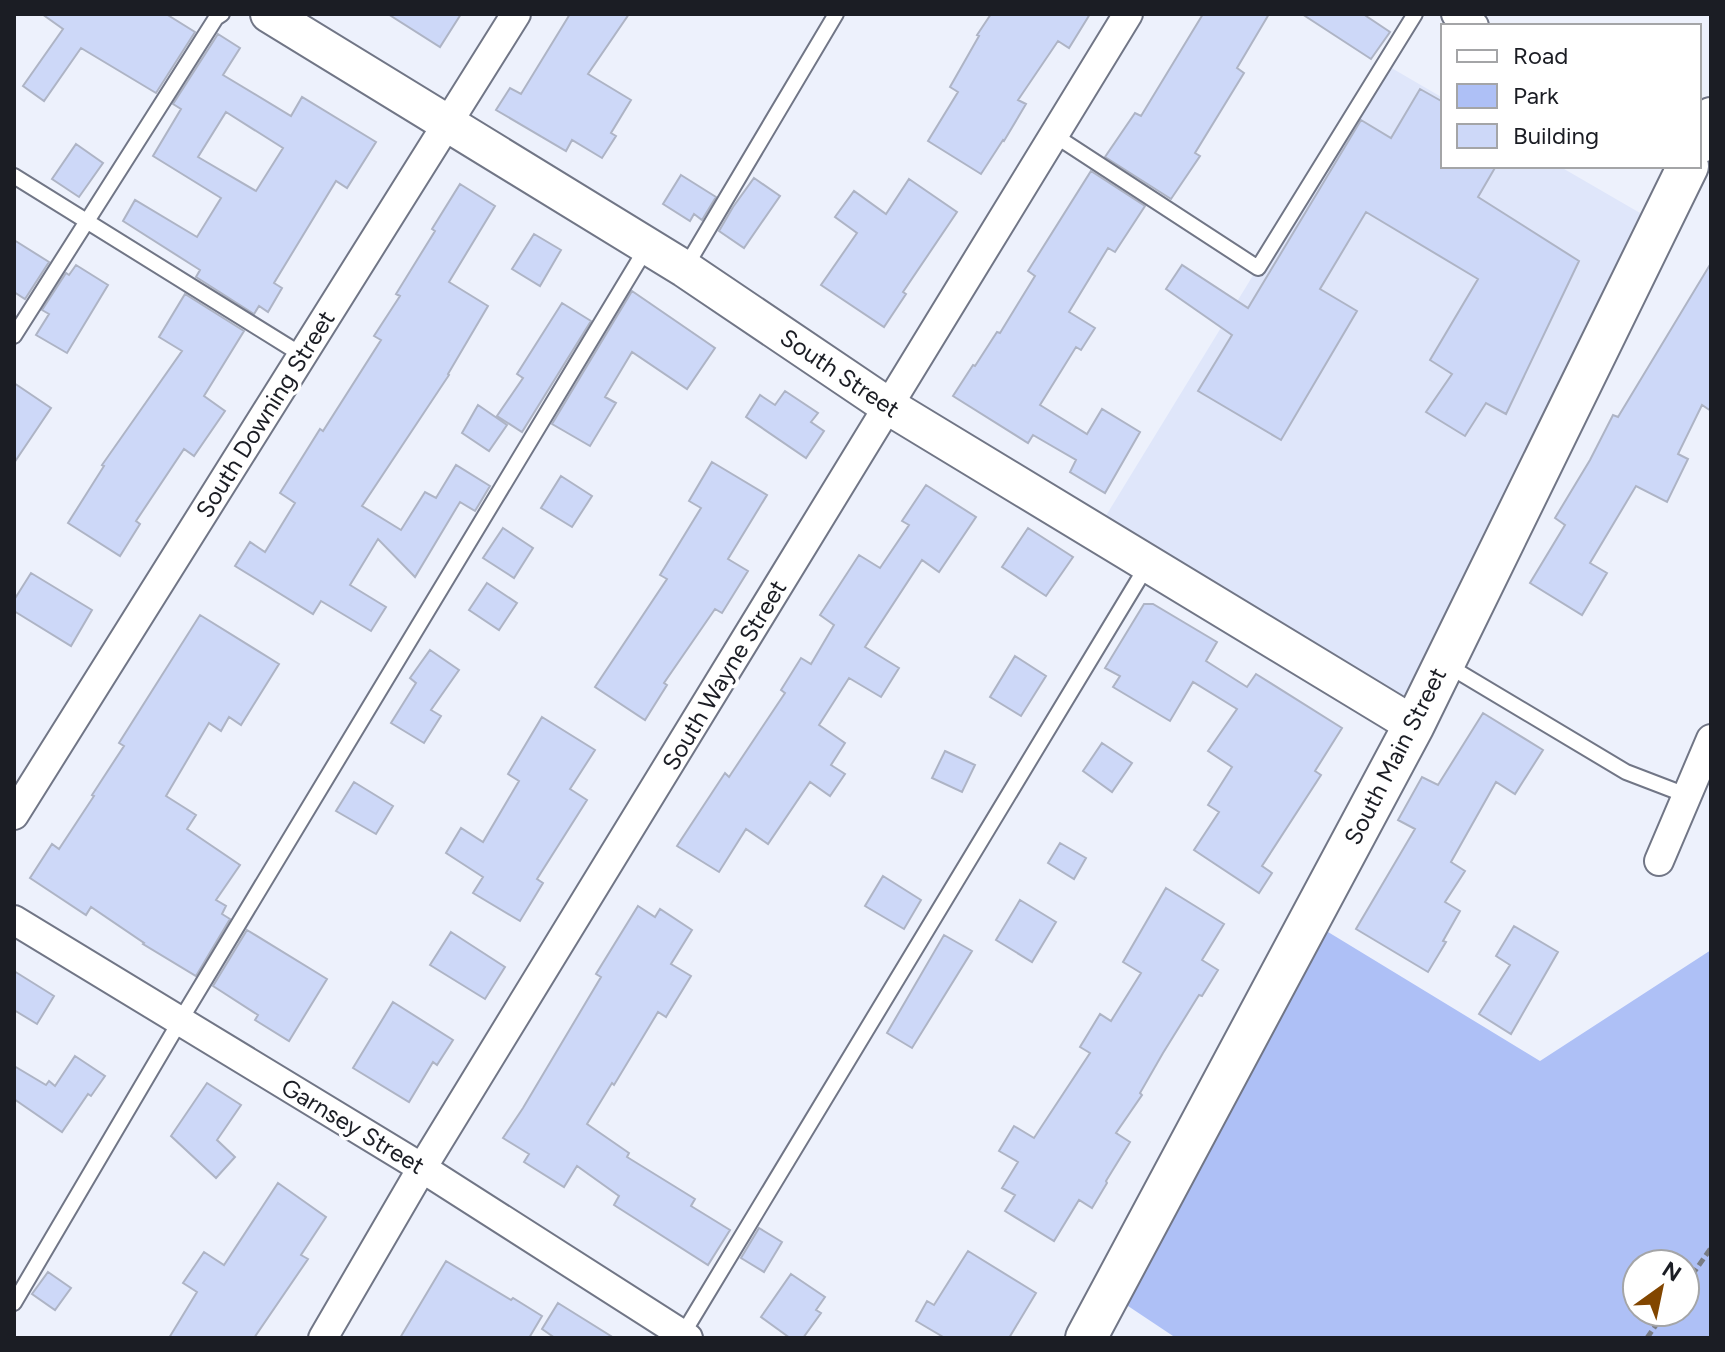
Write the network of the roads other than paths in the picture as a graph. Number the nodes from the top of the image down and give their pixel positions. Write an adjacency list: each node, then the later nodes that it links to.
1 (222, 14): 15 (lane)
2 (269, 14): 8 (street, South Street)
3 (516, 14): 8 (street, South Downing Street)
4 (836, 14): 17 (lane)
5 (1128, 14): 9 (street, South Wayne Street)
6 (1415, 14): 9 (lane)
7 (1711, 118): 10 (main road)
8 (447, 124): 16 (street, South Street); 19 (street, South Downing Street)
9 (1054, 135): 20 (street, South Wayne Street)
10 (1701, 139)
11 (1686, 168): 22 (main road, South Main Street)
12 (1691, 168): 14 (street)
13 (14, 176): 15 (lane)
14 (1711, 179)
15 (87, 222): 18 (lane); 19 (lane)
16 (648, 247): 17 (street, South Street); 29 (lane)
17 (685, 269): 20 (street, South Street)
18 (14, 336)
19 (302, 355): 26 (street, South Downing Street)
20 (888, 406): 21 (street, South Street); 30 (street, South Wayne Street)
21 (1148, 564): 23 (street, South Street); 32 (lane)
22 (1443, 663): 23 (main road, South Main Street); 25 (lane)
23 (1414, 725): 34 (main road, South Main Street)
24 (1711, 739): 25 (street)
25 (1686, 795): 27 (street)
26 (14, 815)
27 (1659, 861)
28 (14, 920): 29 (street, Garnsey Street)
29 (180, 1021): 30 (street, Garnsey Street); 31 (lane)
30 (422, 1168): 32 (street, Garnsey Street); 33 (street, South Wayne Street)
31 (14, 1303)
32 (683, 1337)
33 (323, 1338)
34 (1086, 1338)

